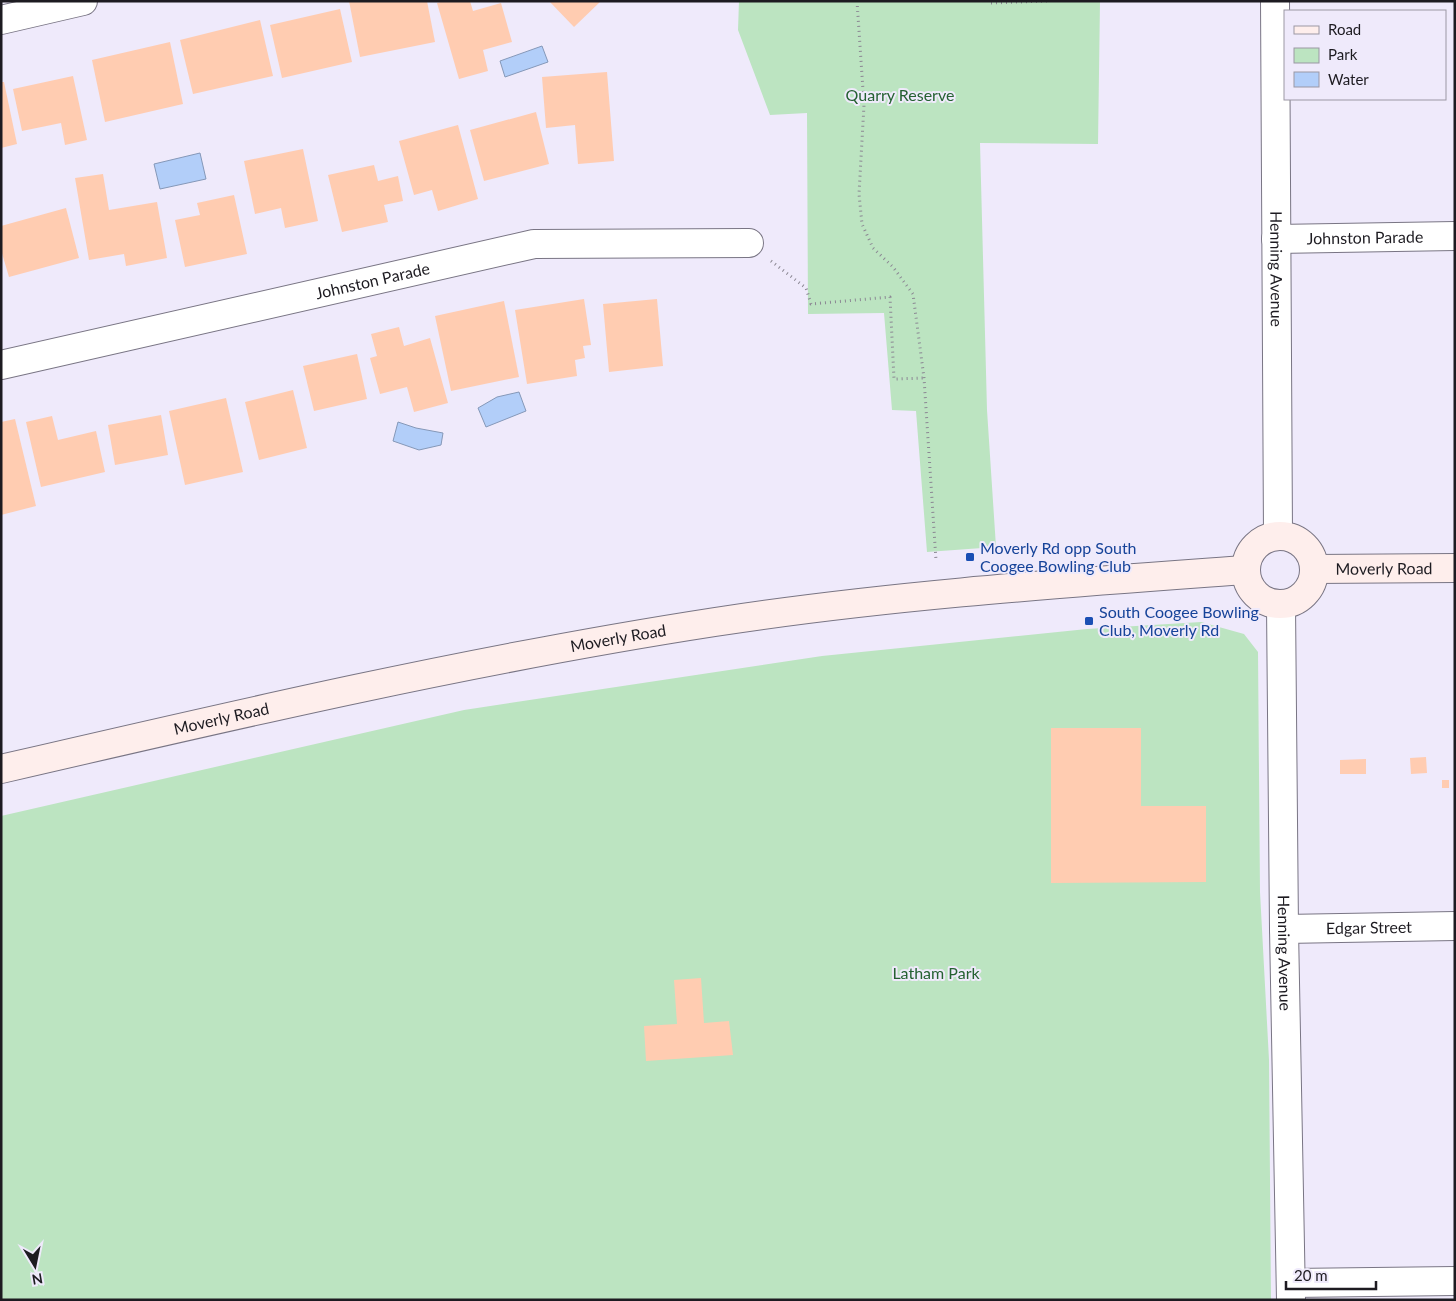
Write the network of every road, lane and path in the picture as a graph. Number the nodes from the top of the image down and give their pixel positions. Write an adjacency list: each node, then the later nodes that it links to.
1 (83, 1): 6 (street)
2 (857, 1): 11 (path)
3 (1047, 1): 5 (path)
4 (1275, 1): 8 (street, Henning Avenue)
5 (991, 3)
6 (1, 20)
7 (1455, 236): 8 (street, Johnston Parade)
8 (1276, 240): 12 (street, Henning Avenue)
9 (749, 243): 10 (street, Johnston Parade); 11 (path)
10 (1, 365)
11 (924, 378): 13 (path)
12 (1278, 536): 15 (street); 16 (street)
13 (936, 560)
14 (1455, 568): 15 (street, Moverly Road)
15 (1314, 569): 17 (street)
16 (1245, 570): 17 (street); 18 (street, Moverly Road)
17 (1281, 605): 20 (street, Henning Avenue)
18 (1, 769)
19 (1455, 926): 20 (street, Edgar Street)
20 (1284, 929): 22 (street, Henning Avenue)
21 (1455, 1281): 22 (street)
22 (1291, 1292)

